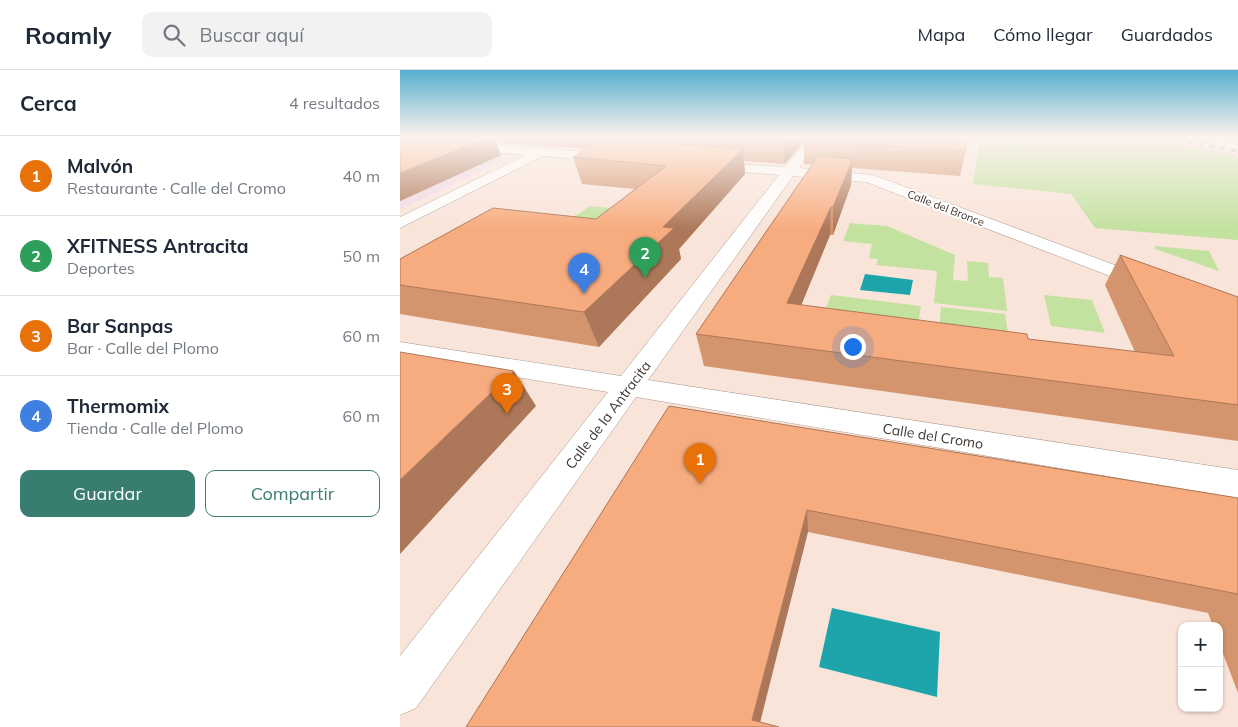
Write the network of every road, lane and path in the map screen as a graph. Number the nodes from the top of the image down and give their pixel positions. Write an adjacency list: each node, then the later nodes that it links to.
1 (511, 168): 5 (street)
2 (736, 168): 4 (street, Calle del Bronce)
3 (792, 168): 4 (street, Calle de la Antracita)
4 (789, 172): 6 (street, Calle del Bronce); 8 (street, Calle de la Antracita)
5 (400, 223)
6 (1160, 288)
7 (400, 350): 8 (street, Calle del Cromo)
8 (629, 388): 9 (street, Calle del Cromo); 10 (street, Calle de la Antracita)
9 (1238, 484)
10 (400, 692)

